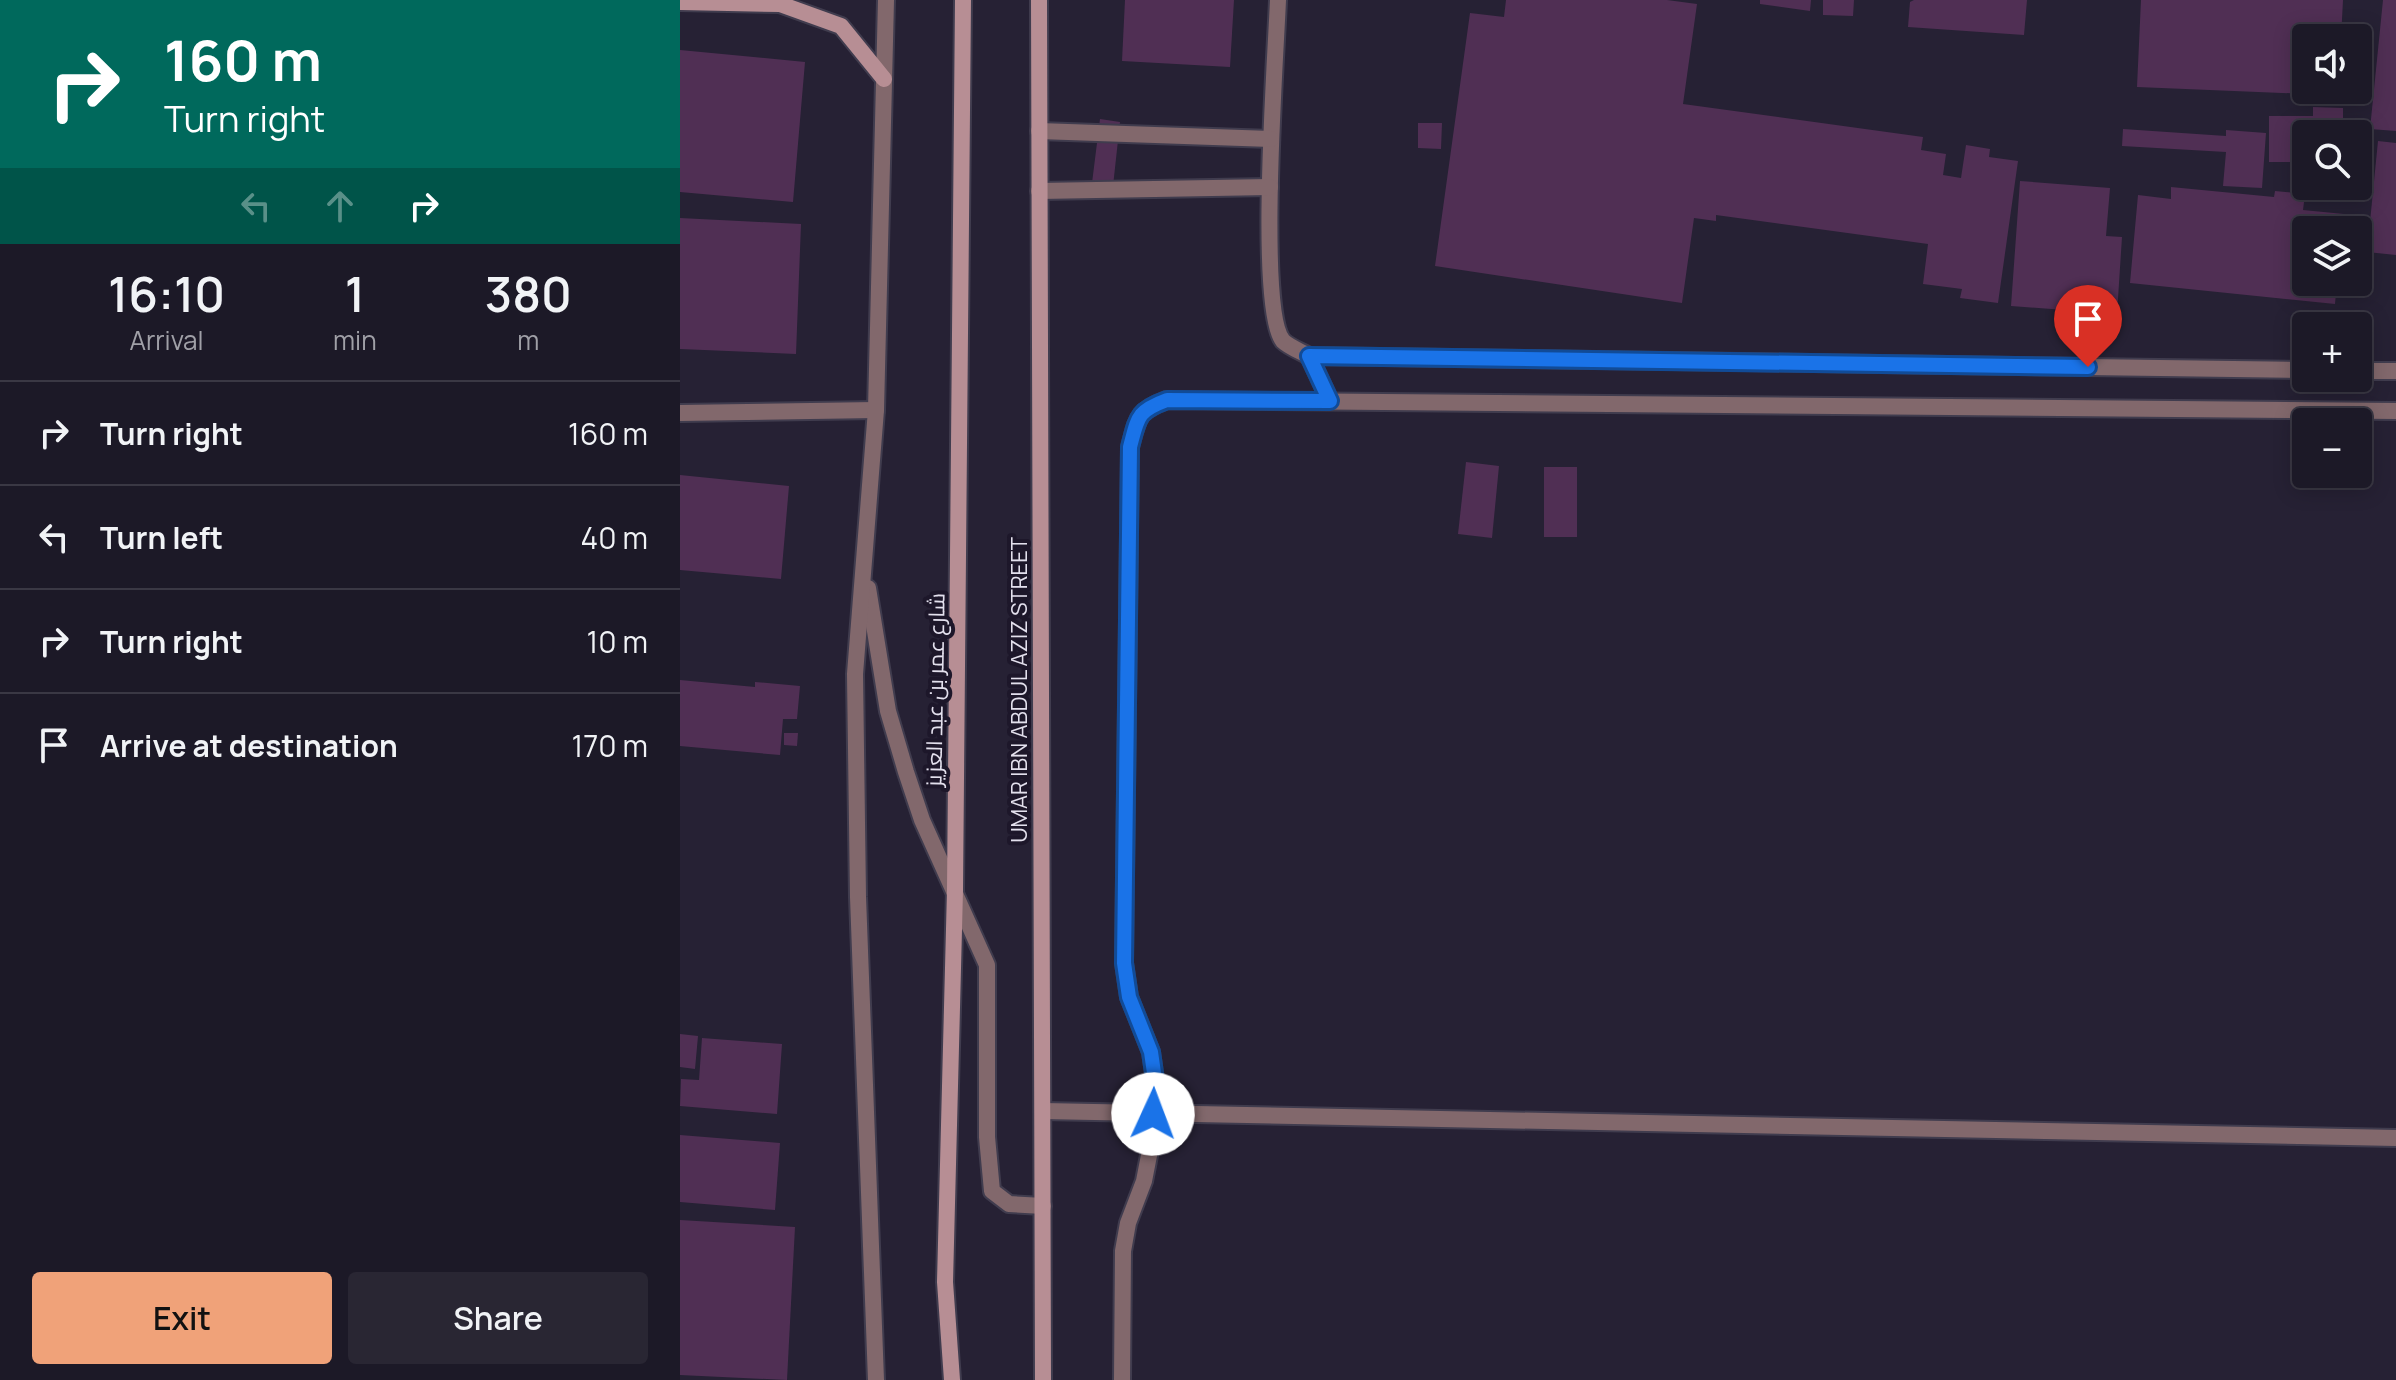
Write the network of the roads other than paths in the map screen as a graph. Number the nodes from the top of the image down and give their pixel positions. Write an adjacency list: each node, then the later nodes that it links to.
1 (886, 0): 7 (street)
2 (963, 0): 21 (main road, شارع عمر بن عبد العزيز)
3 (1039, 0): 8 (main road, UMAR IBN ABDUL AZIZ STREET)
4 (1278, 0): 9 (street)
5 (680, 2): 6 (main road)
6 (784, 2): 7 (main road)
7 (884, 79): 17 (street)
8 (1039, 131): 9 (street); 11 (main road, UMAR IBN ABDUL AZIZ STREET)
9 (1271, 139): 10 (street)
10 (1270, 187): 11 (street); 12 (street)
11 (1039, 191): 22 (main road, UMAR IBN ABDUL AZIZ STREET)
12 (1309, 356): 13 (street); 16 (street)
13 (2292, 370)
14 (2372, 371): 15 (street)
15 (2396, 371)
16 (1330, 401): 18 (street); 23 (street)
17 (876, 410): 19 (street); 20 (street)
18 (2396, 411)
19 (680, 413)
20 (864, 563): 21 (street); 26 (street)
21 (955, 890): 25 (street); 27 (main road, شارع عمر بن عبد العزيز)
22 (1043, 1111): 23 (street); 25 (main road, UMAR IBN ABDUL AZIZ STREET)
23 (1153, 1114): 24 (street); 29 (street)
24 (2396, 1138)
25 (1043, 1206): 28 (main road, UMAR IBN ABDUL AZIZ STREET)
26 (876, 1380)
27 (952, 1380)
28 (1043, 1380)
29 (1122, 1380)

